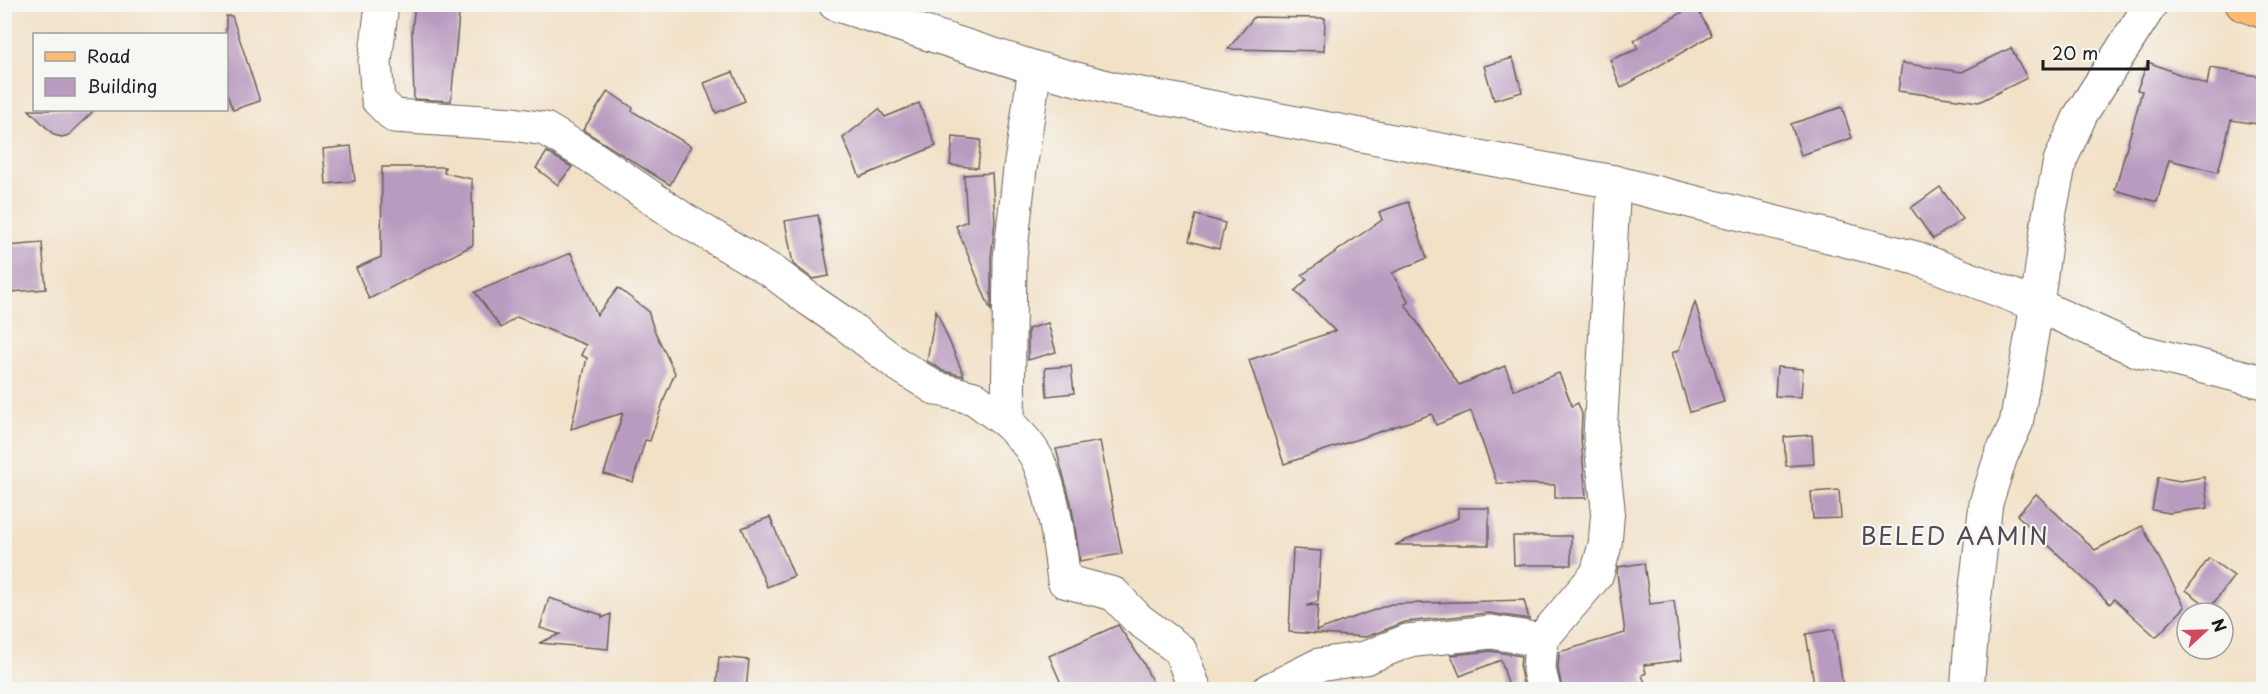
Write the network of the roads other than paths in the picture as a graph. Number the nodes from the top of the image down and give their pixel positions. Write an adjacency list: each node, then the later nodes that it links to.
1 (382, 4): 10 (street)
2 (835, 4): 6 (street)
3 (2151, 4): 8 (street)
4 (2242, 4): 5 (main road)
5 (2264, 12)
6 (1035, 68): 7 (street); 10 (street)
7 (1614, 182): 8 (street); 11 (street)
8 (2037, 305): 9 (street); 15 (street)
9 (2264, 382)
10 (1008, 423): 12 (street)
11 (1541, 640): 13 (street); 14 (street)
12 (1195, 690)
13 (1269, 690)
14 (1544, 690)
15 (1967, 690)

